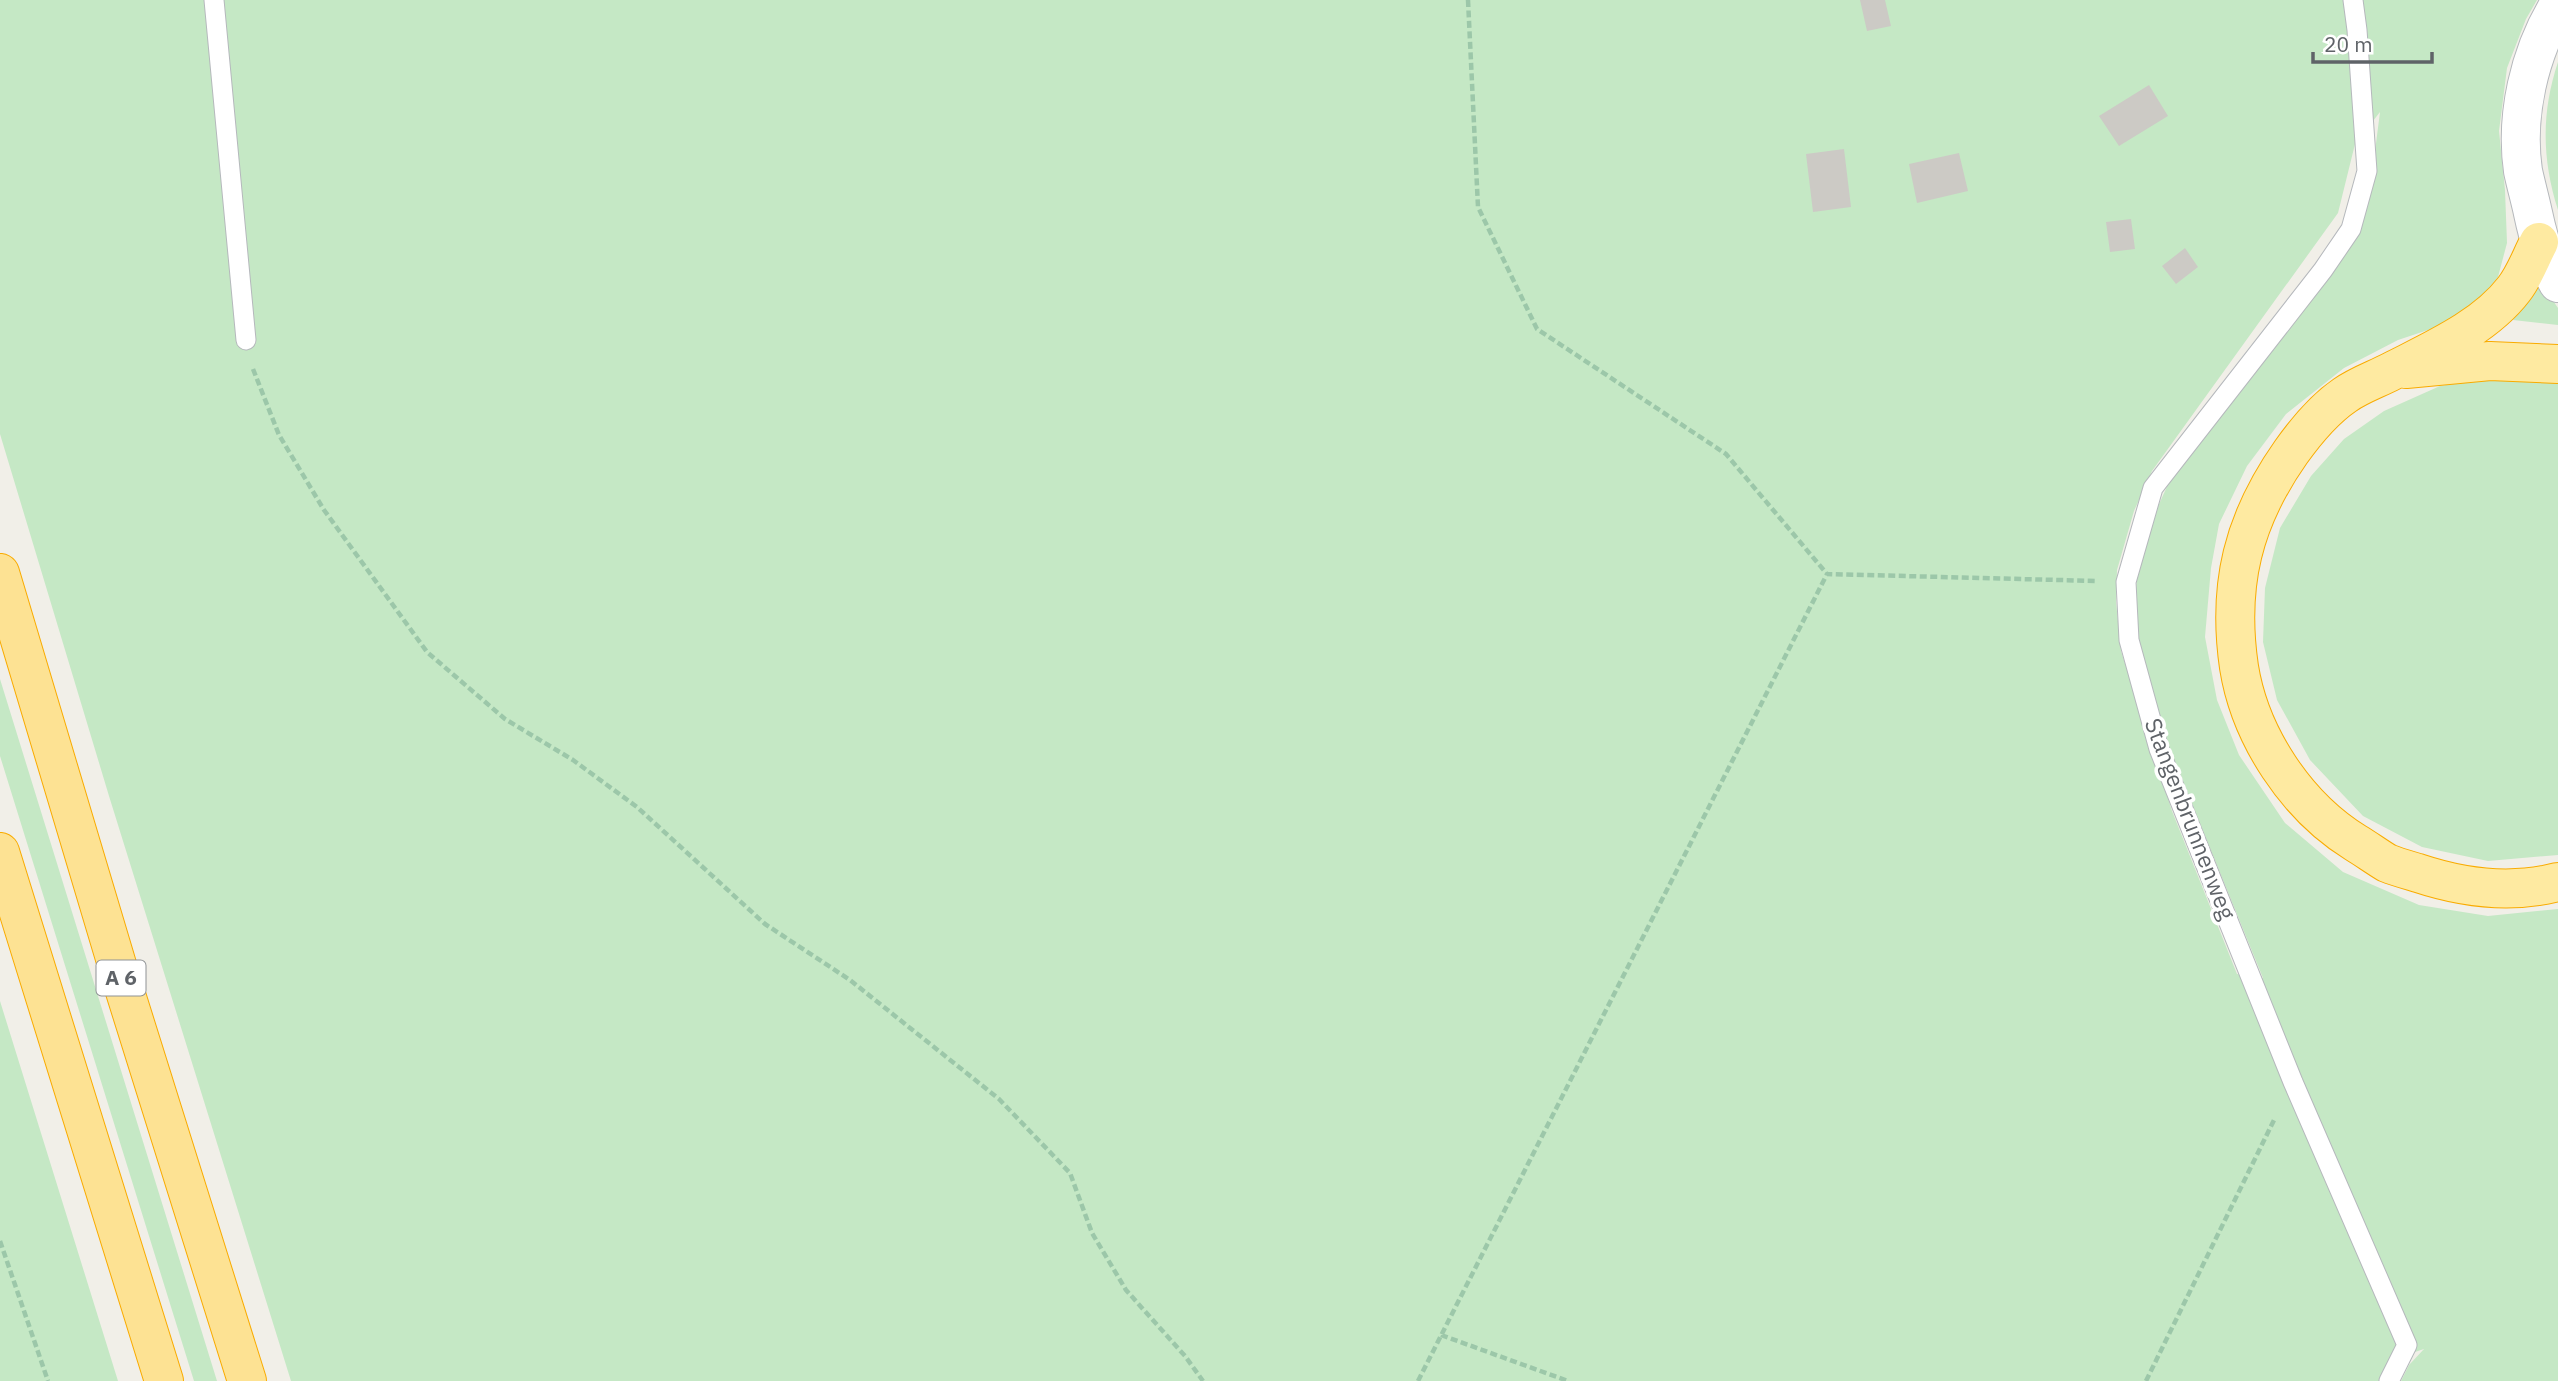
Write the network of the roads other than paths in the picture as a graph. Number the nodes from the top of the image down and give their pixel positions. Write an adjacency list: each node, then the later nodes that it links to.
1 (214, 0): 6 (lane)
2 (2353, 0): 14 (lane, Stangenbrunnenweg)
3 (2558, 6): 4 (street)
4 (2539, 242): 5 (street); 8 (highway)
5 (2558, 283)
6 (246, 340)
7 (2558, 364): 8 (highway)
8 (2394, 370): 11 (highway)
9 (0, 573): 13 (highway, A 6)
10 (0, 852): 12 (highway)
11 (2558, 882)
12 (164, 1381)
13 (247, 1381)
14 (2389, 1381)

